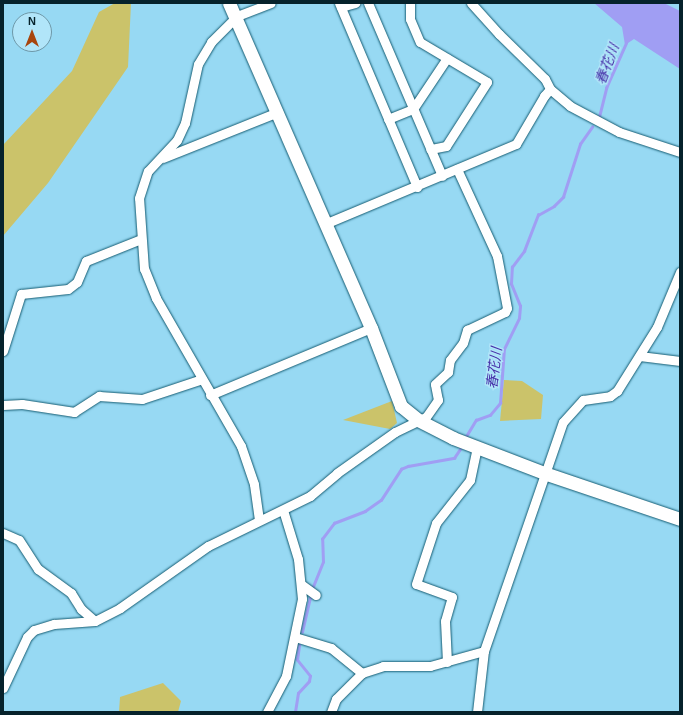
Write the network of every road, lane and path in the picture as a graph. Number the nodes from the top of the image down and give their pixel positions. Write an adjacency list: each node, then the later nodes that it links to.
1 (230, 3): 8 (street)
2 (271, 3): 8 (street)
3 (355, 3): 7 (street)
4 (368, 3): 11 (street)
5 (410, 3): 9 (street)
6 (471, 3): 10 (street)
7 (340, 5): 13 (street)
8 (237, 16): 12 (street); 16 (street)
9 (447, 58): 11 (street); 14 (street)
10 (550, 89): 15 (street); 17 (street)
11 (413, 109): 13 (street); 14 (street)
12 (278, 112): 16 (street); 20 (street)
13 (388, 119): 19 (street)
14 (430, 149): 18 (street)
15 (680, 152)
16 (160, 159): 21 (street)
17 (457, 169): 18 (street); 30 (street)
18 (442, 176): 19 (street)
19 (417, 187): 20 (street)
20 (327, 223): 23 (street)
21 (141, 239): 24 (street); 27 (street)
22 (680, 272): 25 (street)
23 (371, 328): 28 (street); 30 (street)
24 (3, 351)
25 (640, 356): 26 (street); 32 (street)
26 (680, 361)
27 (202, 379): 28 (street); 29 (street)
28 (210, 395): 35 (street)
29 (3, 405)
30 (418, 420): 31 (street); 33 (street)
31 (475, 446): 32 (street); 42 (street)
32 (544, 473): 34 (street); 41 (street)
33 (283, 510): 35 (street); 37 (street)
34 (680, 519)
35 (259, 520): 39 (street)
36 (3, 533): 39 (street)
37 (305, 588): 38 (street); 40 (street)
38 (316, 596)
39 (95, 621): 44 (street)
40 (295, 637): 43 (street); 45 (street)
41 (484, 651): 42 (street); 47 (street)
42 (447, 662): 43 (street)
43 (362, 672): 46 (street)
44 (3, 688)
45 (266, 712)
46 (331, 712)
47 (477, 712)

